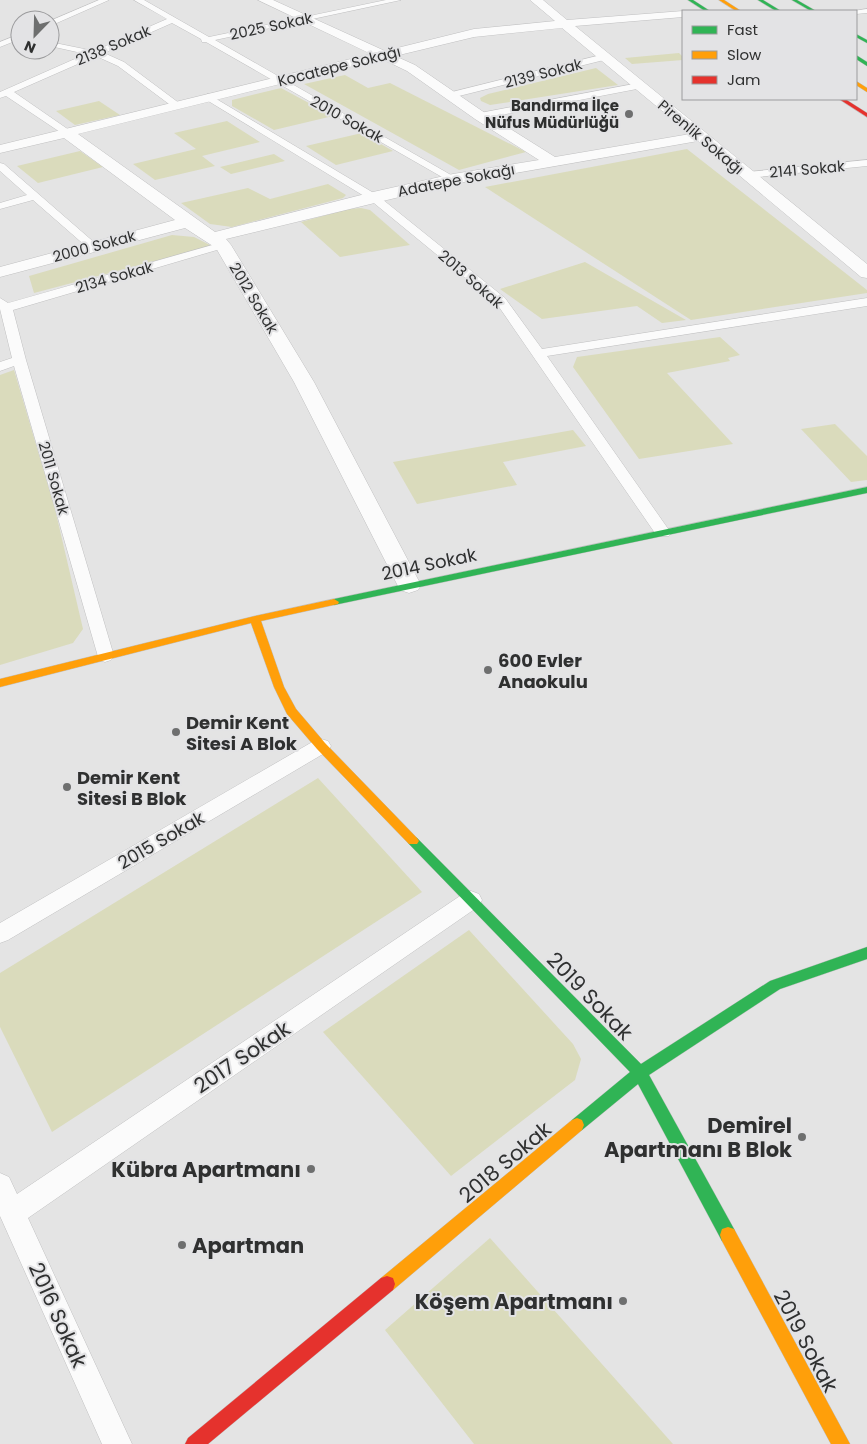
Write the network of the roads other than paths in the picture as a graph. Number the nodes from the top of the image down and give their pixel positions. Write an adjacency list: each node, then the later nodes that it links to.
1 (105, 0): 16 (lane)
2 (138, 0): 17 (lane, 2010 Sokak)
3 (264, 0): 15 (street)
4 (397, 0): 15 (lane, 2025 Sokak)
5 (536, 0): 18 (street, Pirenlik Sokağı)
6 (690, 0): 10 (main road)
7 (721, 0): 11 (main road)
8 (760, 0): 12 (main road)
9 (794, 0): 13 (main road)
10 (706, 10)
11 (737, 10)
12 (777, 10)
13 (812, 10)
14 (682, 14): 18 (street, Kocatepe Sokağı)
15 (304, 19): 19 (lane, 2025 Sokak); 22 (street)
16 (60, 20)
17 (172, 20): 19 (lane, 2010 Sokak); 21 (lane, 2138 Sokak)
18 (564, 23): 22 (street, Kocatepe Sokağı); 23 (street, Pirenlik Sokağı)
19 (205, 40): 24 (lane, 2010 Sokak)
20 (60, 46): 21 (lane)
21 (94, 52): 26 (lane, 2138 Sokak); 30 (lane)
22 (385, 54): 24 (street, Kocatepe Sokağı); 27 (street)
23 (605, 57): 25 (street, Pirenlik Sokağı); 27 (lane, 2139 Sokak)
24 (278, 80): 28 (street, Kocatepe Sokağı); 40 (lane, 2010 Sokak)
25 (640, 86): 32 (lane); 34 (street, Pirenlik Sokağı)
26 (3, 93): 33 (lane, 2012 Sokak)
27 (451, 95): 32 (street)
28 (208, 98): 30 (street, Kocatepe Sokağı); 42 (lane, 2013 Sokak)
29 (844, 100): 31 (main road)
30 (176, 105): 33 (street, Kocatepe Sokağı)
31 (867, 115)
32 (480, 116): 36 (street)
33 (66, 132): 35 (street, Kocatepe Sokağı); 44 (street, 2012 Sokak)
34 (703, 136): 36 (street, Adatepe Sokağı); 39 (street, Pirenlik Sokağı)
35 (0, 148)
36 (551, 161): 40 (street, Adatepe Sokağı)
37 (867, 163): 39 (lane, 2141 Sokak)
38 (0, 166): 41 (lane)
39 (748, 175): 48 (street, Pirenlik Sokağı)
40 (453, 179): 42 (street, Adatepe Sokağı)
41 (33, 197): 43 (lane); 46 (lane)
42 (373, 197): 45 (street, Adatepe Sokağı); 51 (lane, 2013 Sokak)
43 (0, 206)
44 (188, 222): 45 (street, 2012 Sokak); 46 (street, 2000 Sokak)
45 (217, 242): 50 (lane, 2134 Sokak); 56 (street, 2012 Sokak)
46 (92, 246): 47 (street, 2000 Sokak)
47 (0, 272)
48 (867, 273)
49 (867, 302): 51 (lane)
50 (3, 305): 52 (lane, 2011 Sokak)
51 (539, 353): 55 (lane, 2013 Sokak)
52 (19, 360): 53 (lane); 58 (lane, 2011 Sokak)
53 (0, 367)
54 (867, 490): 55 (main road, 2014 Sokak)
55 (663, 533): 56 (main road, 2014 Sokak)
56 (409, 585): 57 (main road, 2014 Sokak)
57 (255, 619): 58 (main road, 2014 Sokak); 60 (main road, 2019 Sokak)
58 (105, 656): 59 (main road, 2014 Sokak)
59 (0, 683)
60 (321, 746): 61 (main road, 2019 Sokak); 62 (lane, 2015 Sokak)
61 (471, 900): 64 (main road, 2019 Sokak); 66 (lane, 2017 Sokak)
62 (0, 934)
63 (867, 953): 64 (main road, 2018 Sokak)
64 (640, 1073): 68 (main road, 2018 Sokak); 69 (main road, 2019 Sokak)
65 (0, 1186): 66 (lane, 2016 Sokak)
66 (12, 1213): 67 (lane, 2016 Sokak)
67 (117, 1444)
68 (194, 1444)
69 (841, 1444)

